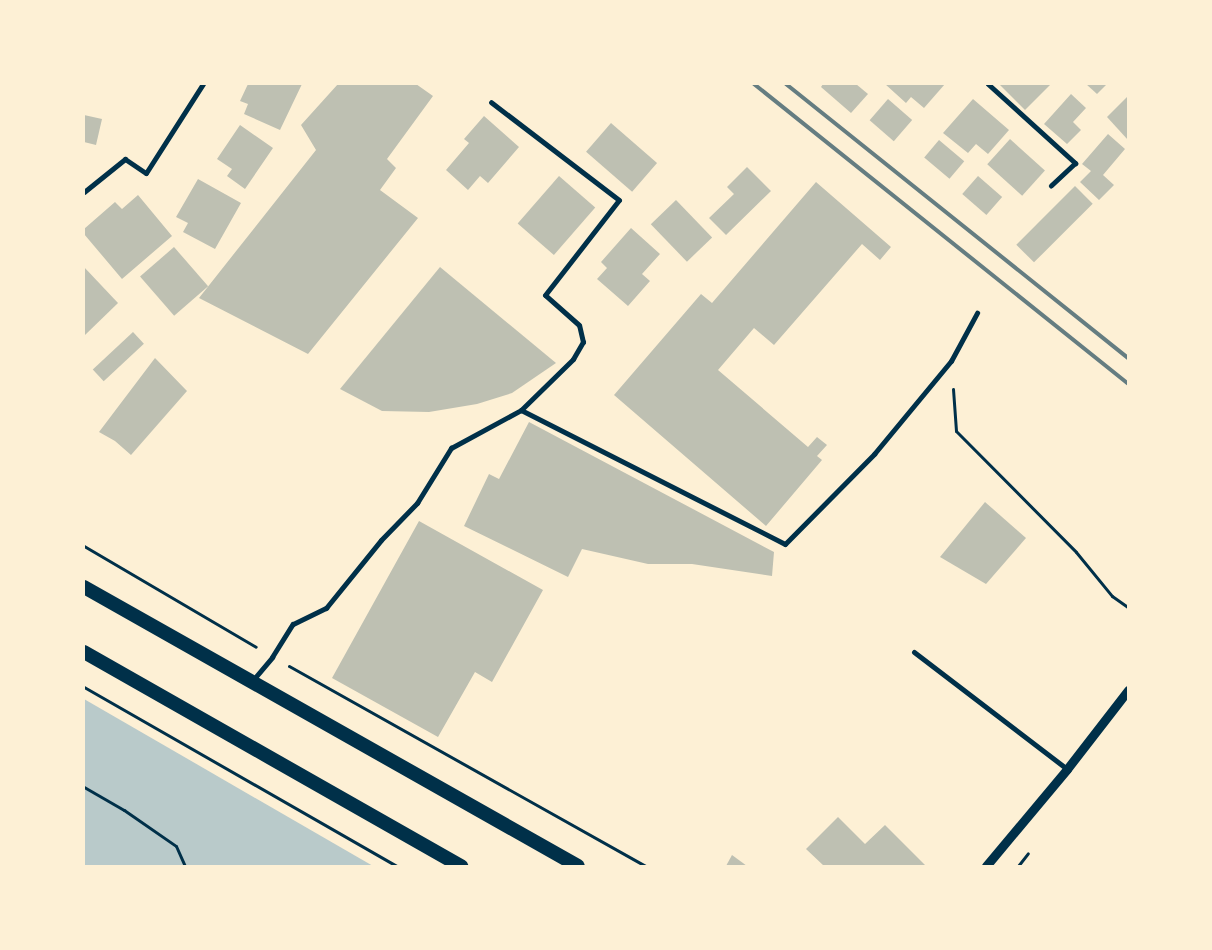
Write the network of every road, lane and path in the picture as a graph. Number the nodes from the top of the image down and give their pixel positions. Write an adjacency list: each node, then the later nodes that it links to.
1 (203, 84): 5 (street)
2 (988, 84): 4 (street)
3 (491, 102): 8 (street)
4 (1051, 184)
5 (84, 192)
6 (977, 313): 7 (street)
7 (951, 361): 8 (street); 11 (path)
8 (520, 410): 14 (street)
9 (84, 546): 14 (path)
10 (84, 587): 15 (highway)
11 (1128, 606)
12 (84, 652): 22 (highway)
13 (914, 652): 18 (street)
14 (272, 657): 15 (street); 24 (path)
15 (251, 682): 23 (highway)
16 (84, 687): 21 (path)
17 (1128, 690): 18 (street)
18 (1067, 769): 25 (street)
19 (84, 787): 20 (path)
20 (186, 866)
21 (397, 866)
22 (461, 866)
23 (578, 866)
24 (646, 866)
25 (986, 866)

